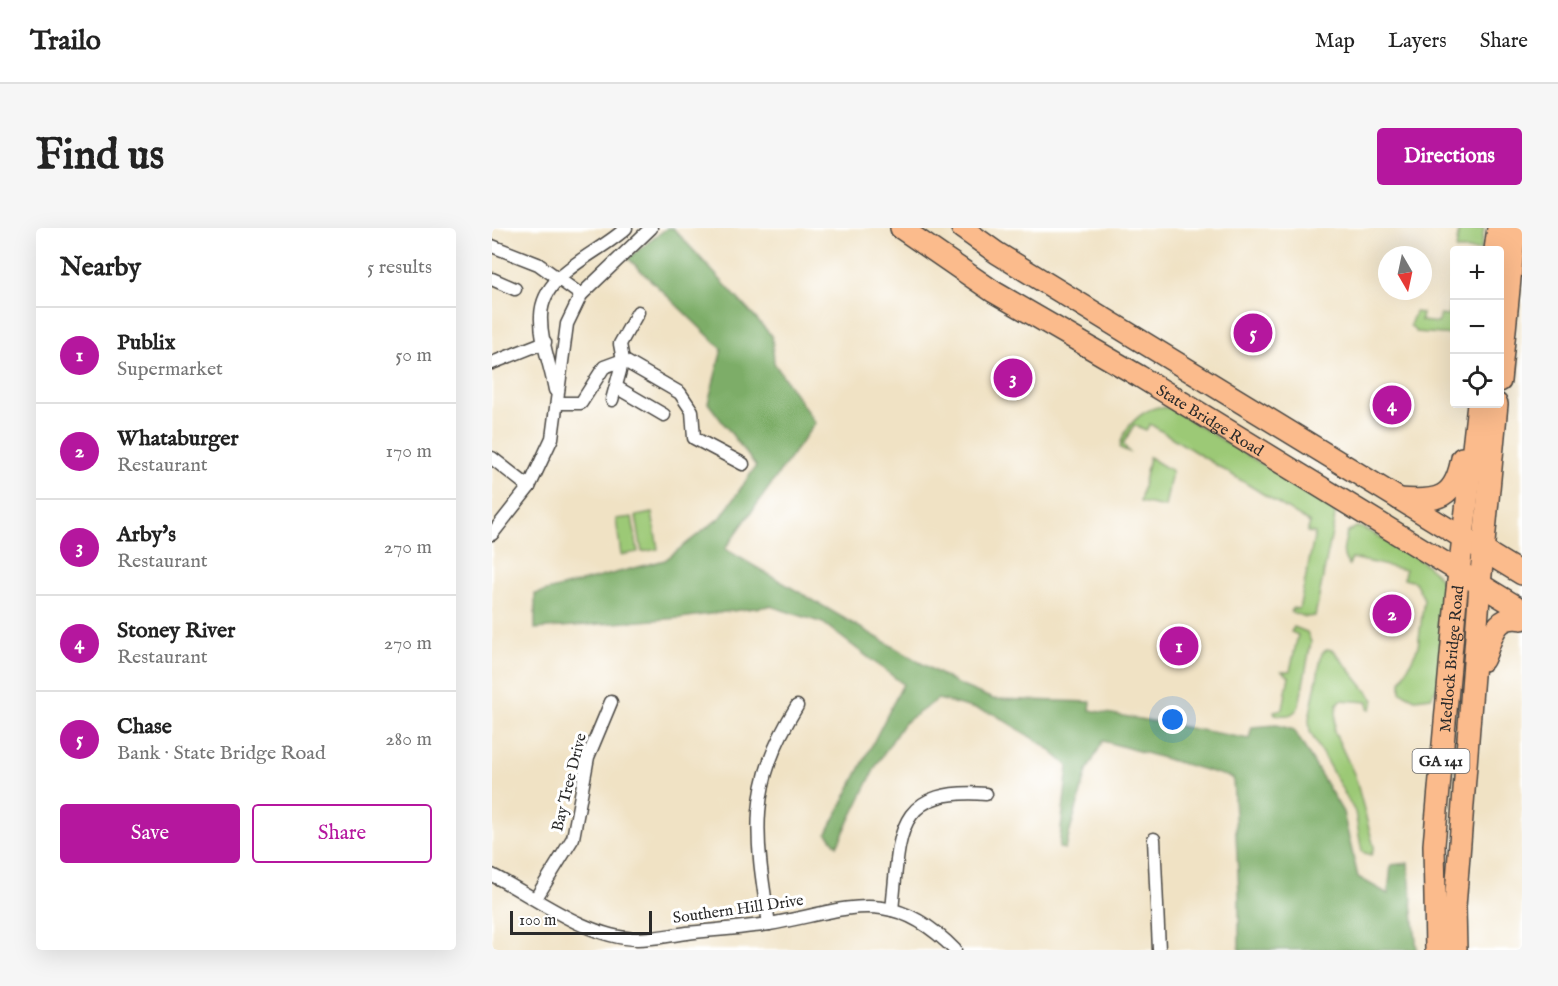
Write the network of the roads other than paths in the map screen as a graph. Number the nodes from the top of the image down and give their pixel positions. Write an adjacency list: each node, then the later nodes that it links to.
1 (626, 228): 10 (street)
2 (651, 228): 12 (street)
3 (901, 228): 32 (highway, State Bridge Road)
4 (962, 228): 28 (highway, State Bridge Road)
5 (1498, 228): 8 (highway)
6 (1515, 228): 15 (highway)
7 (492, 246): 10 (street)
8 (1496, 246)
9 (492, 279): 11 (street)
10 (559, 280): 12 (street); 14 (street)
11 (515, 289)
12 (581, 295): 20 (street)
13 (638, 312): 16 (street)
14 (545, 342): 17 (street); 20 (street)
15 (1503, 354)
16 (623, 360): 18 (street); 20 (street); 26 (street)
17 (492, 363)
18 (616, 387): 19 (street); 23 (street)
19 (612, 400)
20 (558, 403): 27 (street)
21 (1478, 408): 24 (highway, Medlock Bridge Road / GA 141)
22 (1497, 408): 31 (highway, Medlock Bridge Road / GA 141)
23 (664, 415)
24 (1476, 425): 28 (highway); 30 (highway, Medlock Bridge Road / GA 141)
25 (492, 458): 27 (street)
26 (743, 464)
27 (530, 487): 29 (street)
28 (1397, 498): 30 (highway, State Bridge Road)
29 (492, 534)
30 (1463, 539): 31 (highway, State Bridge Road); 32 (highway, Medlock Bridge Road / GA 141)
31 (1484, 551): 33 (highway, State Bridge Road); 34 (highway, Medlock Bridge Road / GA 141)
32 (1459, 572): 34 (highway, State Bridge Road); 49 (highway, Medlock Bridge Road / GA 141)
33 (1522, 574)
34 (1480, 585): 35 (highway, State Bridge Road); 37 (highway, Medlock Bridge Road / GA 141)
35 (1522, 610)
36 (1522, 619): 37 (highway)
37 (1474, 668): 50 (highway, Medlock Bridge Road / GA 141)
38 (611, 702): 43 (street, Bay Tree Drive)
39 (797, 706): 45 (street)
40 (986, 794): 44 (street)
41 (1154, 839): 48 (street)
42 (492, 875): 43 (street, Southern Hill Drive)
43 (536, 898): 46 (street, Southern Hill Drive)
44 (892, 910): 45 (street, Southern Hill Drive); 47 (street, Southern Hill Drive)
45 (769, 924): 46 (street, Southern Hill Drive)
46 (637, 944)
47 (955, 950)
48 (1158, 950)
49 (1436, 950)
50 (1456, 950)

